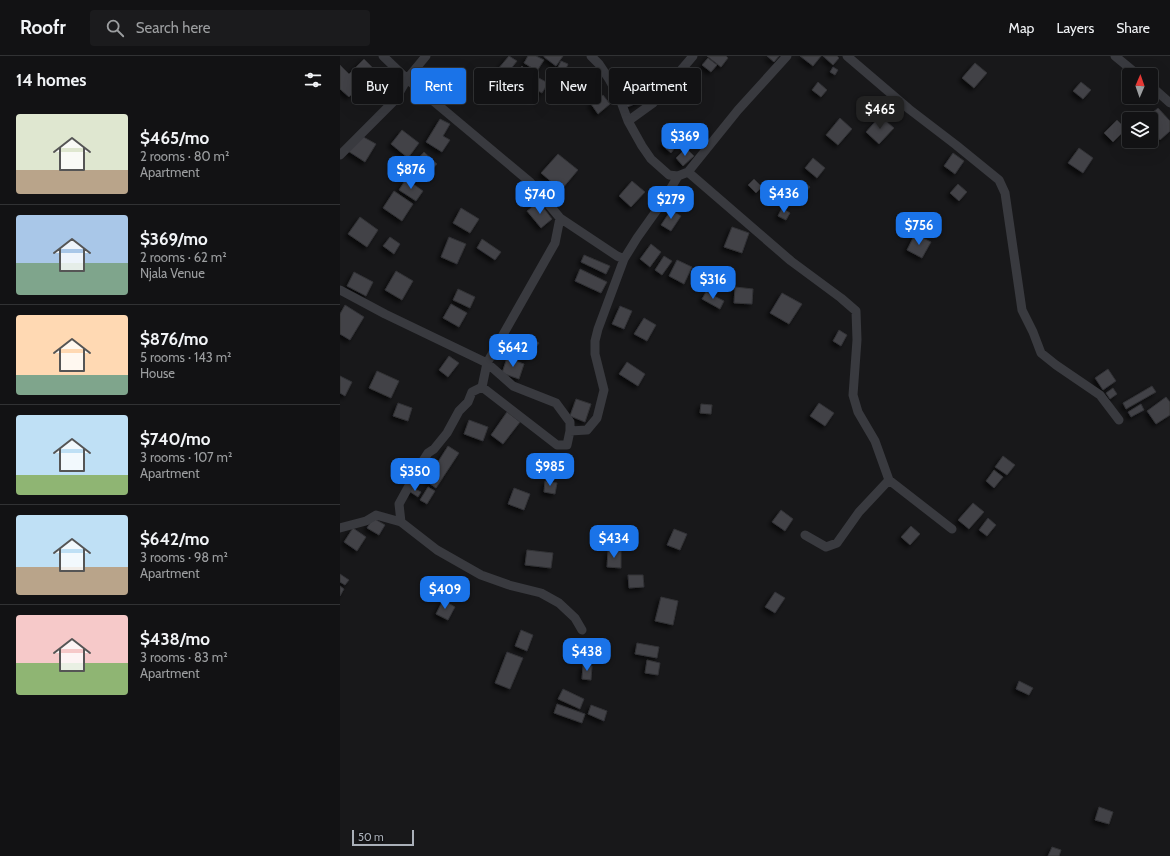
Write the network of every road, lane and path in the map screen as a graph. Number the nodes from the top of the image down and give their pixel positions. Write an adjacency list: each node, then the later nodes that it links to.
1 (383, 56): 9 (street)
2 (426, 56): 9 (street)
3 (693, 56): 12 (street)
4 (787, 56): 14 (street)
5 (847, 56): 21 (street)
6 (1115, 56): 8 (street)
7 (593, 57): 12 (street)
8 (1130, 68)
9 (406, 79): 13 (street); 16 (street)
10 (1158, 92): 11 (street)
11 (1170, 103)
12 (628, 121): 15 (street)
13 (340, 155)
14 (688, 172): 15 (street); 23 (street)
15 (678, 176): 17 (street)
16 (560, 218): 17 (street); 19 (street)
17 (624, 259): 22 (street)
18 (340, 290): 19 (street)
19 (488, 362): 20 (street); 22 (street)
20 (482, 386): 22 (street); 24 (street)
21 (1119, 420)
22 (570, 431)
23 (889, 480): 26 (street); 27 (street)
24 (401, 522): 25 (street); 28 (street)
25 (340, 528)
26 (952, 529)
27 (805, 535)
28 (582, 630)

